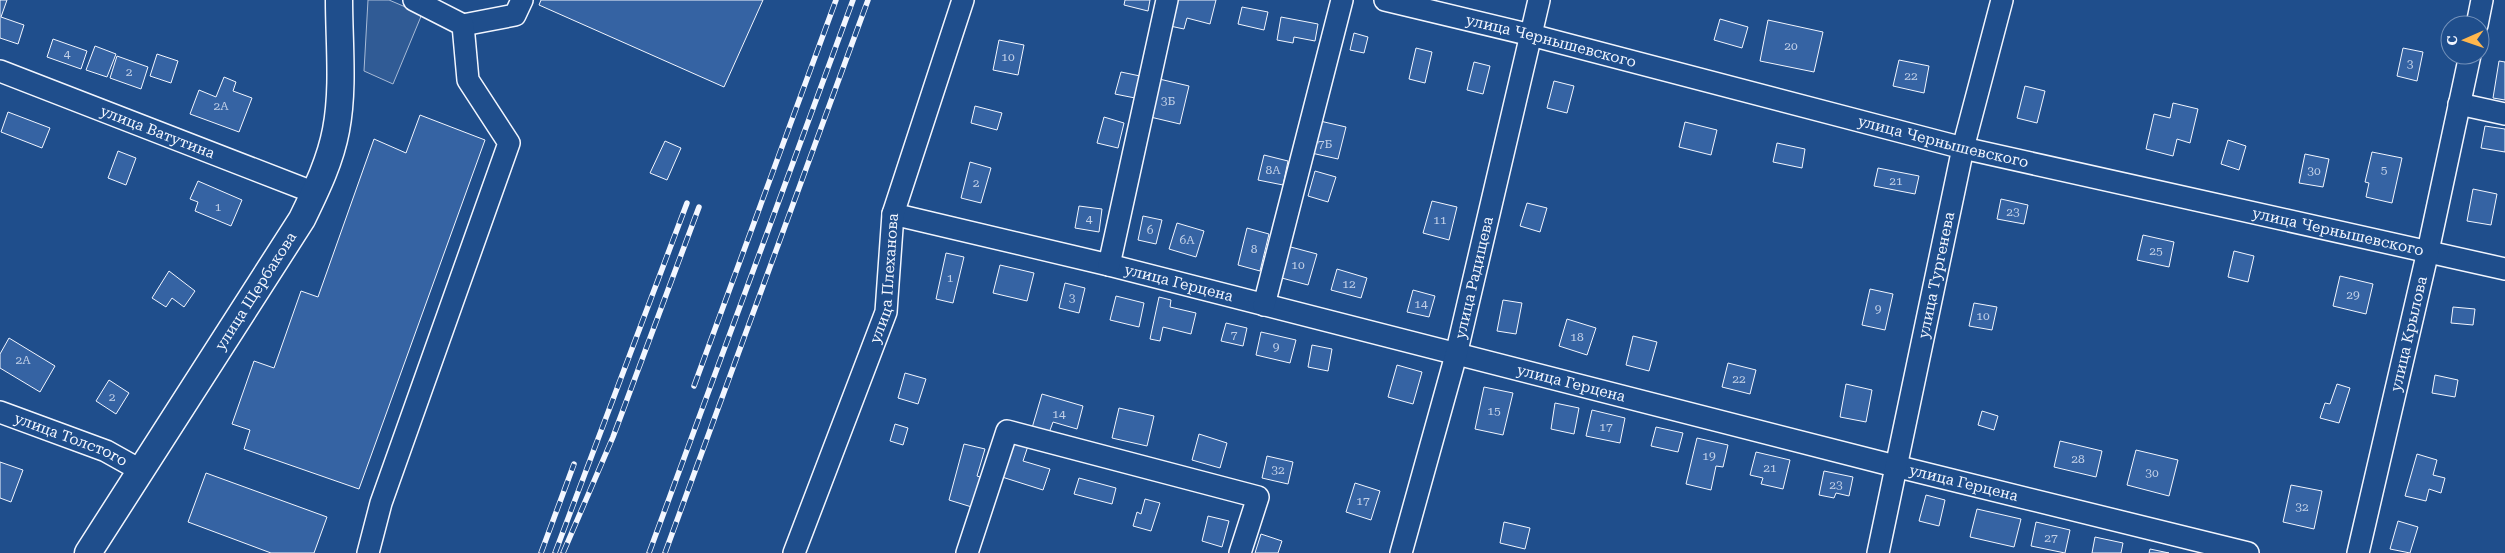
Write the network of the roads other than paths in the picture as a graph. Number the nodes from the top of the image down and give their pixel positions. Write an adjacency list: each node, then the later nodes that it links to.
1 (338, 0): 19 (main road, улица Щербакова)
2 (414, 0): 12 (street)
3 (522, 0): 12 (street)
4 (963, 0): 20 (street, улица Плеханова)
5 (1167, 0): 22 (street)
6 (1342, 0): 24 (street)
7 (1385, 0): 13 (street, улица Чернышевского)
8 (1539, 0): 13 (street, улица Радищева)
9 (2002, 0): 18 (street, улица Тургенева)
10 (2482, 0): 11 (street)
11 (2479, 15)
12 (463, 25): 31 (street)
13 (1531, 35): 18 (street, улица Чернышевского); 25 (street, улица Радищева)
14 (2468, 65): 16 (street, улица Крылова)
15 (0, 71): 19 (street, улица Ватутина)
16 (2460, 104): 17 (street); 21 (street, улица Крылова)
17 (2505, 114)
18 (1963, 148): 21 (street, улица Чернышевского); 27 (street, улица Тургенева)
19 (315, 193): 28 (main road, улица Щербакова)
20 (893, 214): 22 (street, улица Герцена); 32 (street, улица Плеханова)
21 (2428, 251): 23 (street, улица Чернышевского); 37 (street, улица Крылова)
22 (1109, 265): 24 (street, улица Герцена)
23 (2505, 269)
24 (1264, 305): 25 (street, улица Герцена)
25 (1456, 355): 27 (street, улица Герцена); 29 (street, улица Радищева)
26 (0, 412): 28 (street, улица Толстого)
27 (1895, 466): 35 (street, улица Тургенева); 36 (street, улица Герцена)
28 (140, 470): 30 (main road, улица Щербакова)
29 (1404, 552)
30 (88, 553)
31 (368, 553)
32 (794, 553)
33 (967, 553): 34 (street)
34 (1240, 553)
35 (1878, 553)
36 (2248, 553)
37 (2358, 553)

